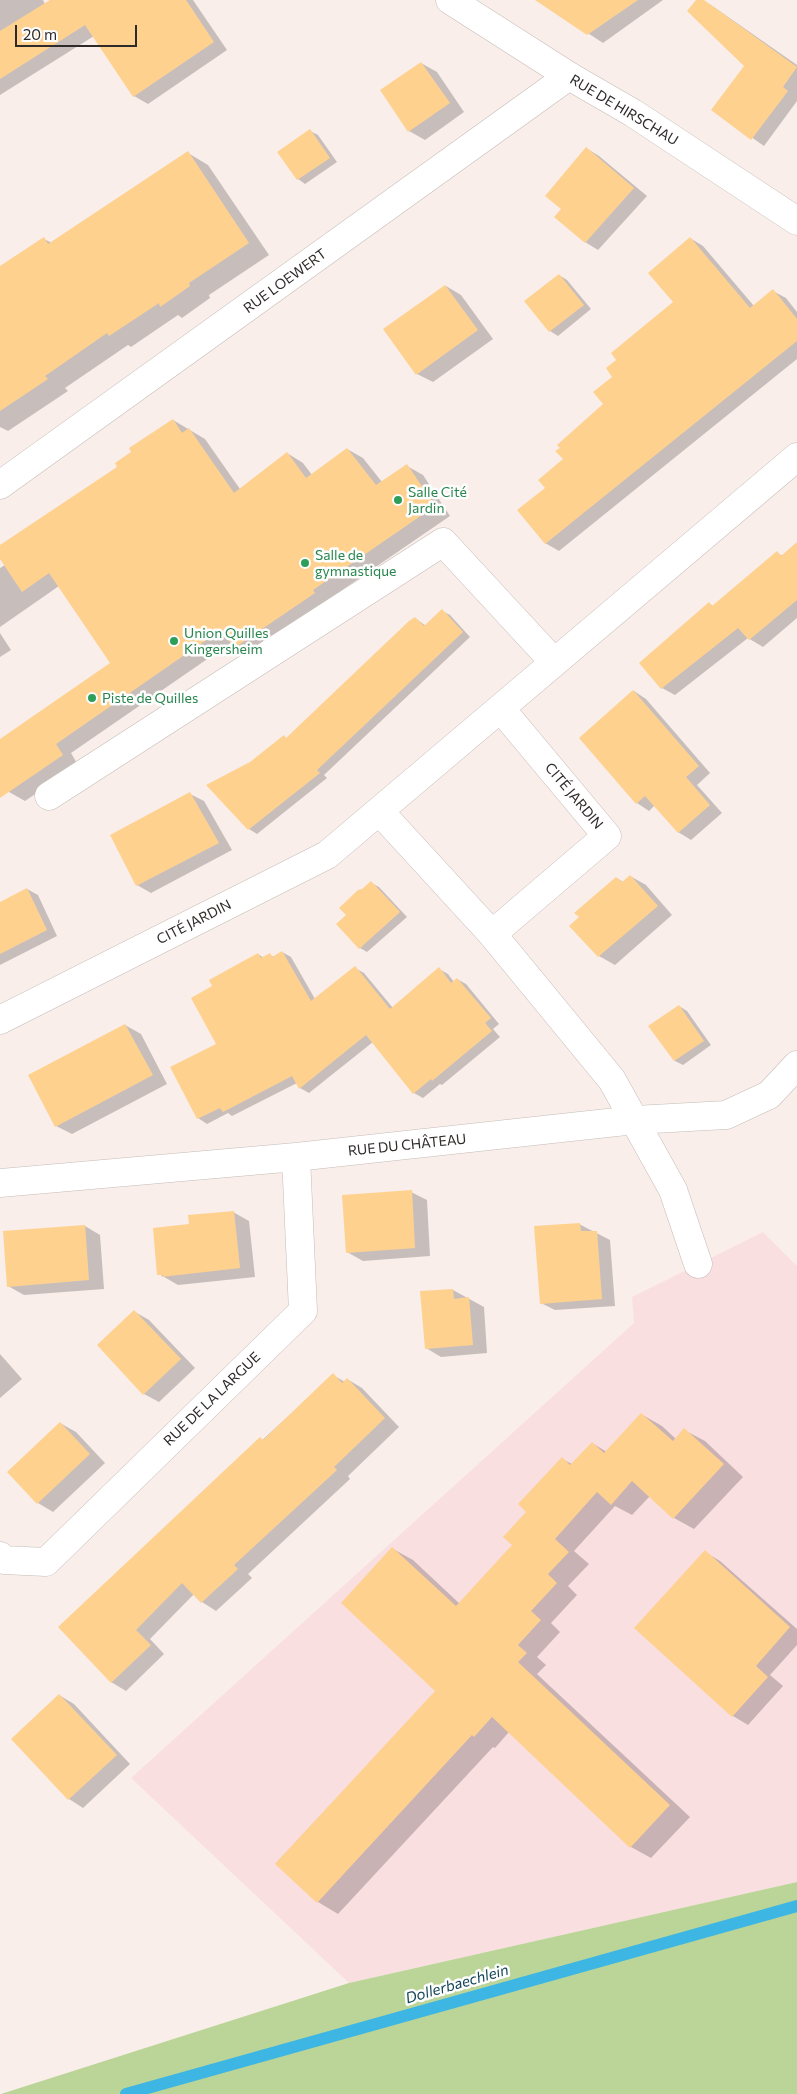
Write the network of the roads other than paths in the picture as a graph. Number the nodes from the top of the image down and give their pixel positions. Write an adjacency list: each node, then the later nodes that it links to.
1 (450, 0): 2 (street, RUE DE HIRSCHAU)
2 (569, 76): 3 (street, RUE DE HIRSCHAU); 5 (street, RUE LOEWERT)
3 (797, 221)
4 (797, 457): 6 (street, CITÉ JARDIN)
5 (0, 486)
6 (554, 662): 7 (street, CITÉ JARDIN); 8 (street)
7 (500, 708): 9 (street, CITÉ JARDIN); 10 (street, CITÉ JARDIN)
8 (49, 796)
9 (380, 812): 10 (street); 11 (street, CITÉ JARDIN)
10 (492, 934): 13 (street)
11 (0, 1020)
12 (797, 1065): 13 (street, RUE DU CHÂTEAU)
13 (635, 1120): 14 (street, RUE DU CHÂTEAU); 16 (street)
14 (296, 1158): 15 (street, RUE DU CHÂTEAU); 17 (street, RUE DE LA LARGUE)
15 (0, 1183)
16 (698, 1264)
17 (0, 1556)

